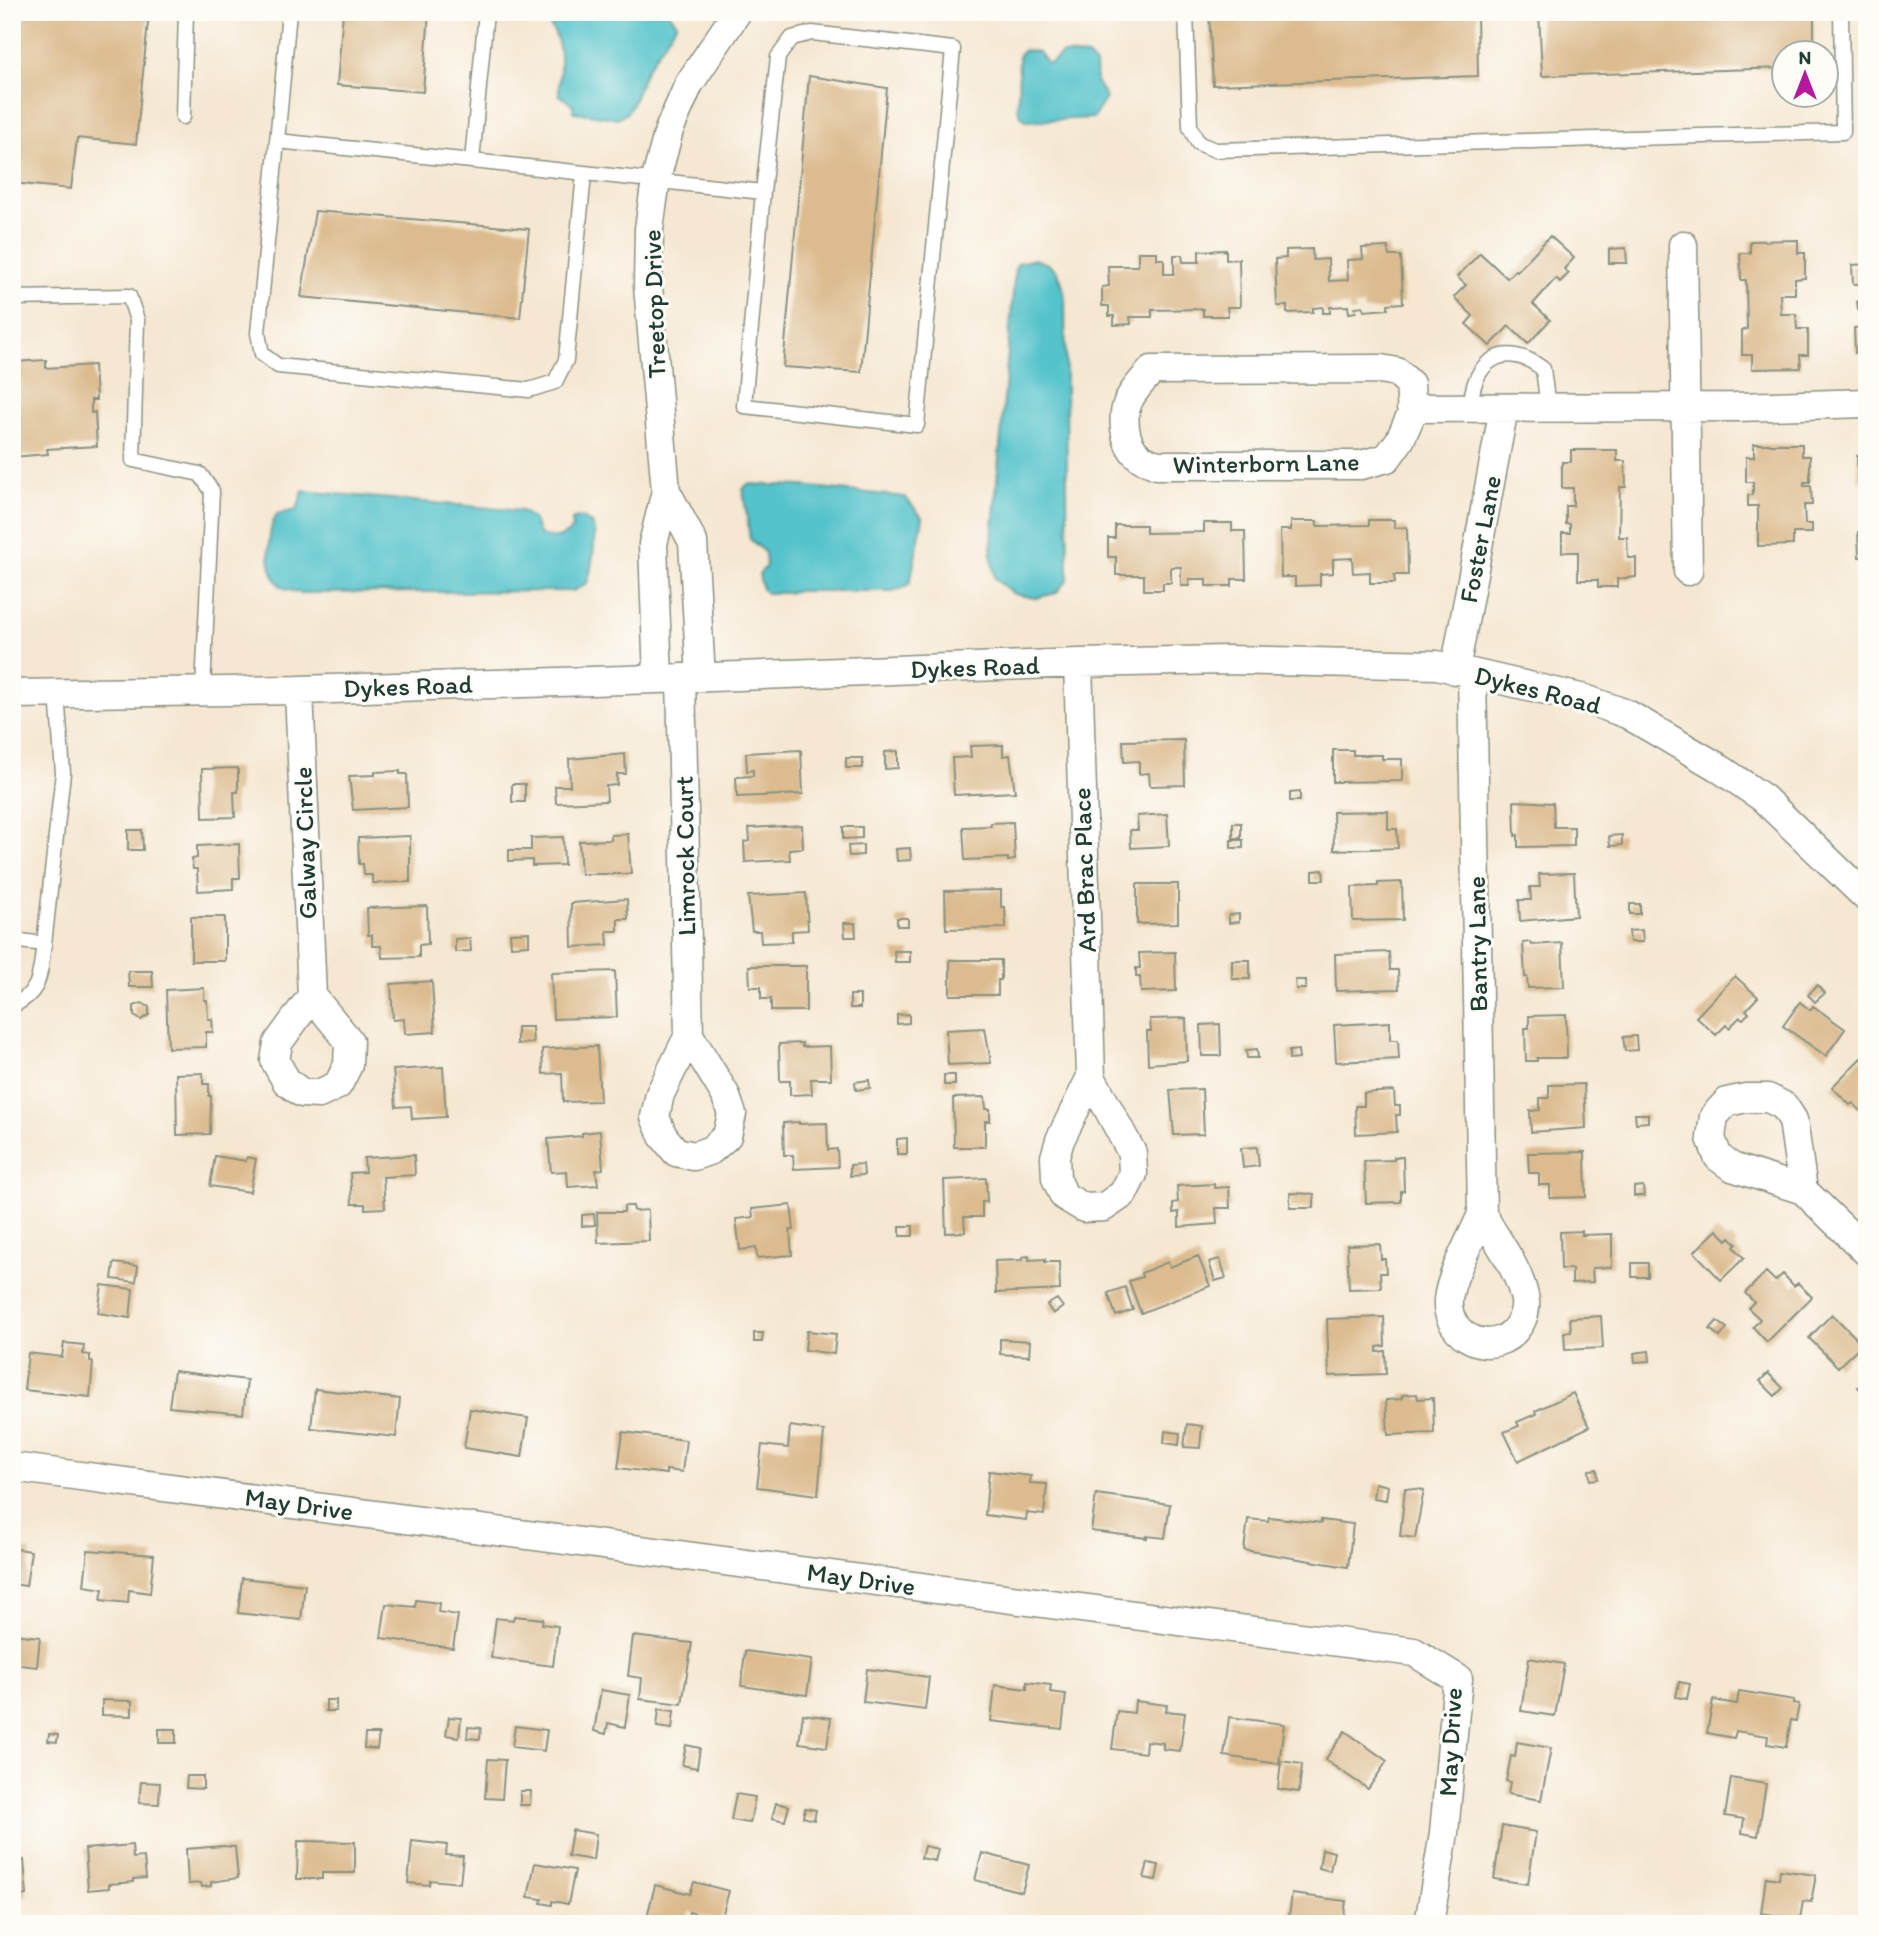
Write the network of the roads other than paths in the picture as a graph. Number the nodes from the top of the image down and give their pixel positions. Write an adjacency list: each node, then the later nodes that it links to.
1 (186, 12): 7 (lane)
2 (289, 12): 8 (lane)
3 (486, 12): 9 (lane)
4 (737, 12): 11 (street, Treetop Drive)
5 (1186, 12): 6 (lane)
6 (1841, 12)
7 (183, 117)
8 (276, 141): 9 (lane); 10 (lane)
9 (472, 161): 10 (lane)
10 (584, 174): 11 (lane)
11 (656, 180): 12 (lane); 21 (street, Treetop Drive)
12 (763, 192): 12 (lane)
13 (1683, 245): 17 (street)
14 (12, 298): 26 (lane)
15 (1867, 403): 17 (street)
16 (1548, 407): 17 (street); 19 (lane); 20 (street)
17 (1686, 407): 22 (street)
18 (1412, 408): 18 (street, Winterborn Lane); 19 (street)
19 (1471, 408): 20 (street)
20 (1504, 408): 24 (street, Foster Lane)
21 (666, 491): 25 (street, Treetop Drive); 25 (street, Treetop Drive)
22 (1688, 571)
23 (1078, 663): 24 (street, Dykes Road); 25 (street, Dykes Road); 36 (street, Ard Brac Place)
24 (1464, 672): 30 (street, Dykes Road); 38 (street, Bantry Lane)
25 (680, 678): 27 (street, Dykes Road); 35 (street, Limrock Court)
26 (203, 690): 27 (street, Dykes Road); 28 (street, Dykes Road)
27 (299, 690): 33 (street, Galway Circle)
28 (57, 693): 29 (street, Dykes Road); 32 (lane)
29 (12, 694)
30 (1867, 898)
31 (12, 940): 32 (lane)
32 (44, 944): 34 (lane)
33 (312, 996)
34 (12, 1006)
35 (689, 1035)
36 (1091, 1077)
37 (1804, 1190): 39 (street)
38 (1482, 1214)
39 (1867, 1252)
40 (12, 1467): 41 (street, May Drive)
41 (1429, 1924)

